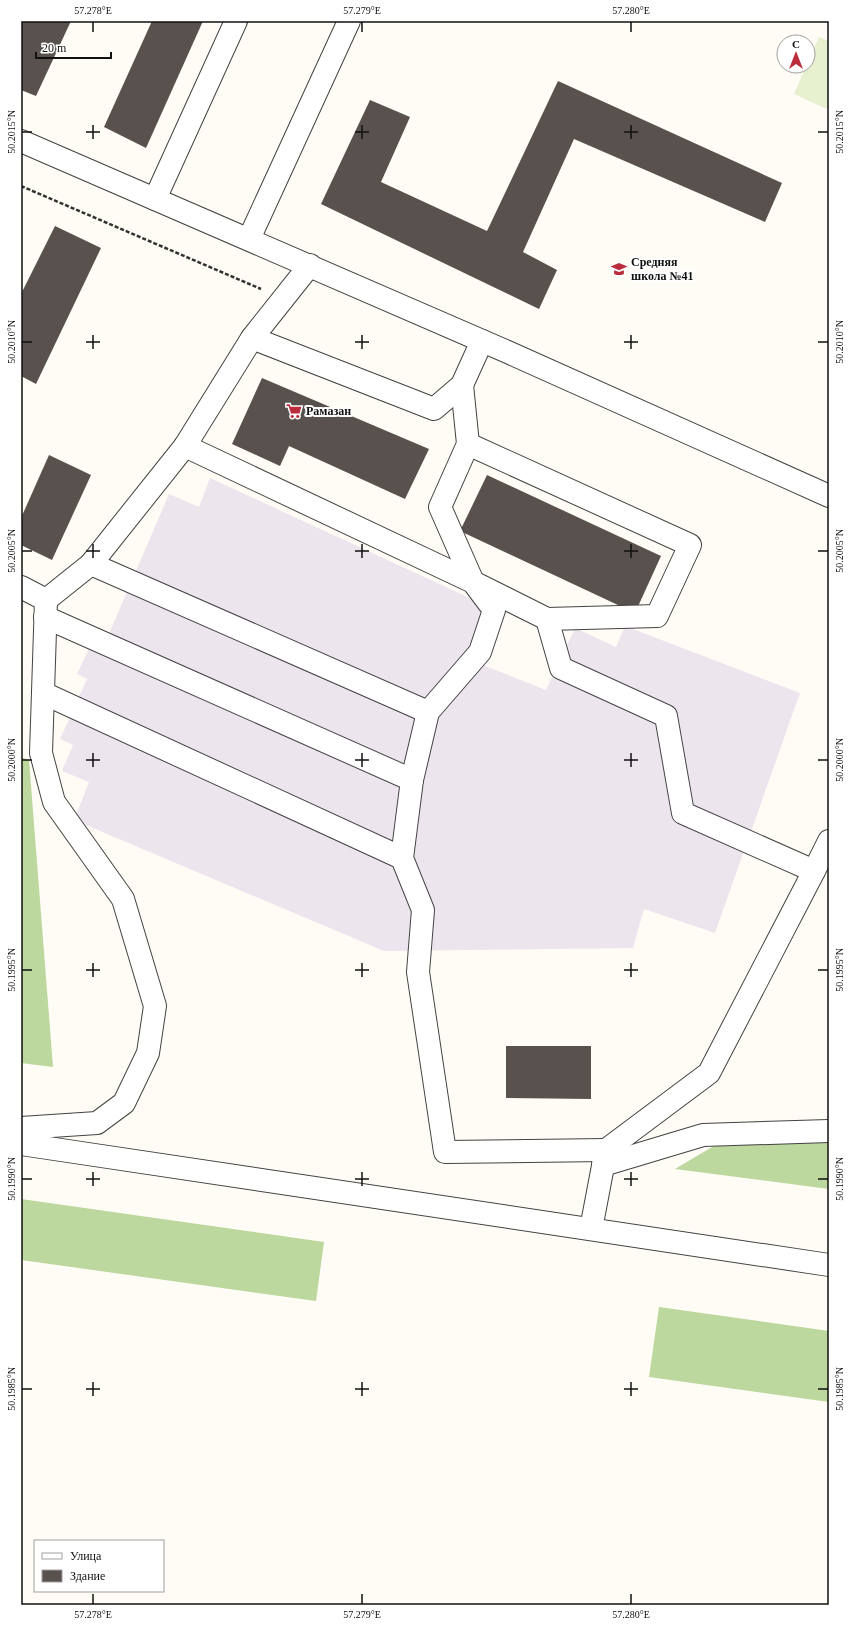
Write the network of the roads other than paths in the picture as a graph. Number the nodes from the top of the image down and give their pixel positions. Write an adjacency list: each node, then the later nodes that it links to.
1 (236, 21): 4 (street)
2 (349, 21): 5 (street)
3 (21, 141): 4 (street)
4 (155, 199): 5 (street)
5 (249, 239): 6 (street)
6 (310, 266): 7 (street); 8 (street)
7 (252, 338): 9 (street); 11 (street)
8 (482, 341): 9 (street); 12 (street)
9 (462, 385): 10 (street)
10 (468, 444): 14 (street); 17 (street)
11 (185, 446): 13 (street); 14 (street)
12 (829, 496)
13 (91, 564): 16 (street); 19 (street)
14 (473, 582): 17 (street); 19 (street)
15 (21, 587): 16 (street)
16 (46, 608): 18 (street); 20 (street)
17 (547, 619): 23 (street)
18 (43, 693): 22 (street); 24 (street)
19 (428, 712): 20 (street)
20 (412, 780): 22 (street)
21 (829, 841): 23 (street)
22 (402, 858): 27 (street)
23 (814, 871): 27 (street)
24 (21, 1128)
25 (829, 1131): 27 (street)
26 (21, 1144): 28 (street)
27 (604, 1157): 28 (street)
28 (591, 1230): 29 (street)
29 (829, 1265)

